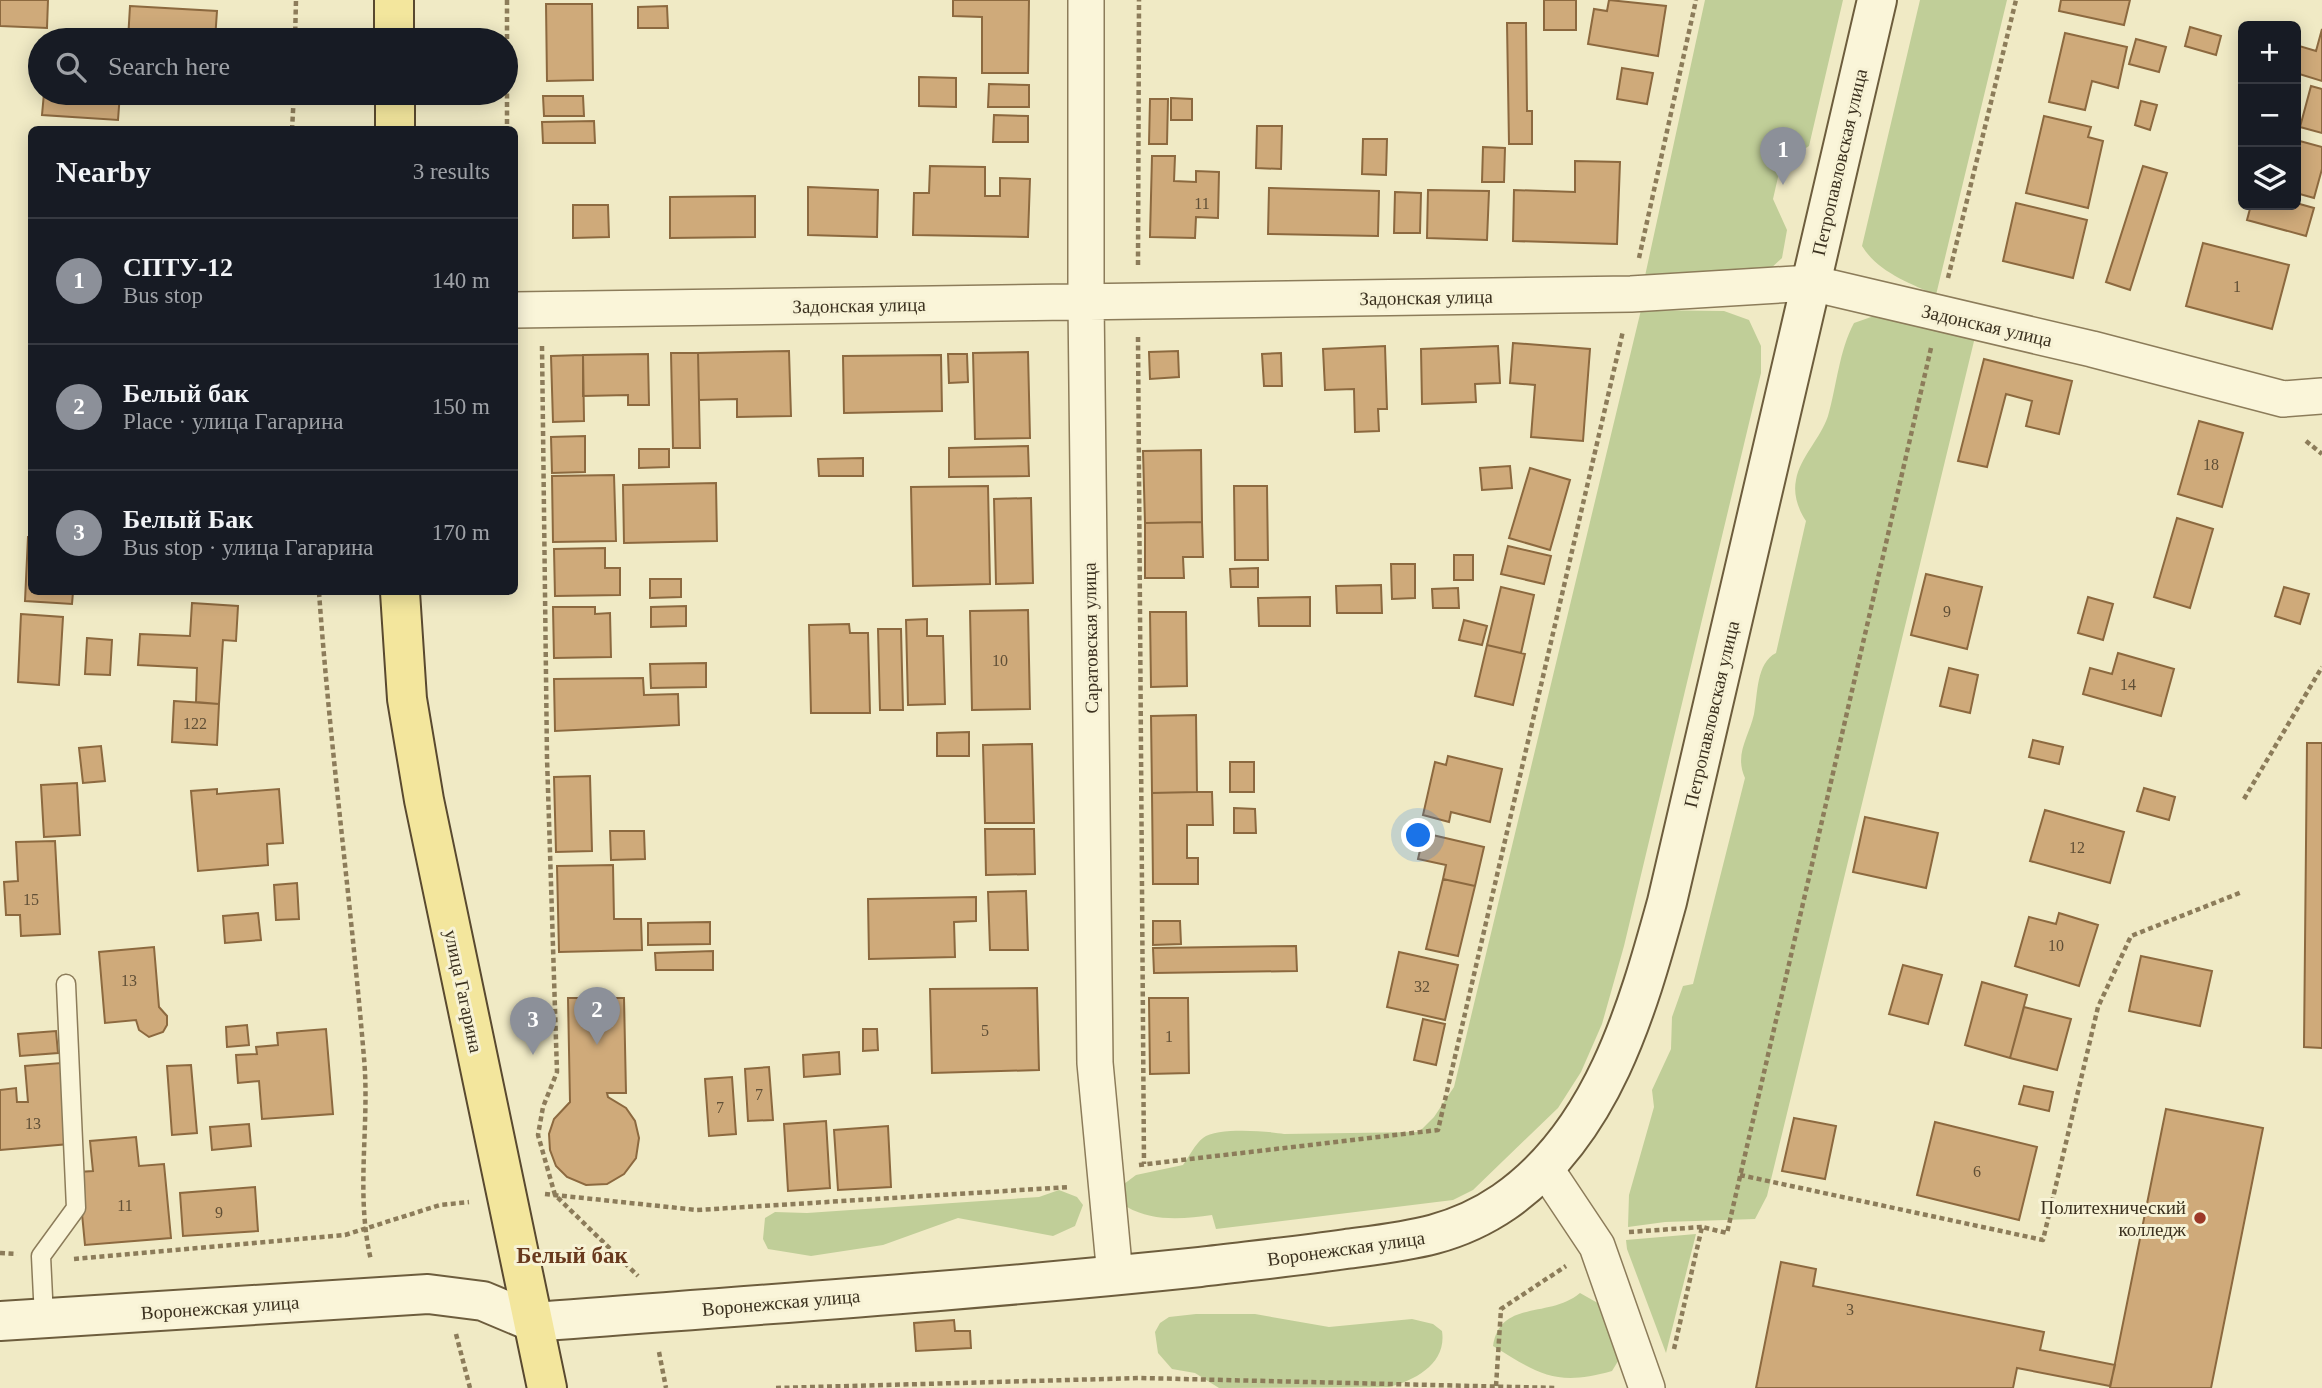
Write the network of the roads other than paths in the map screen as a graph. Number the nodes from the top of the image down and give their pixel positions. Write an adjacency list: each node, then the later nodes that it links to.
1 (394, 0): 4 (main road)
2 (1086, 0): 8 (street, Саратовская улица)
3 (1877, 0): 7 (main road, Петропавловская улица)
4 (394, 28)
5 (394, 105): 6 (main road)
6 (395, 126)
7 (1811, 283): 8 (street, Задонская улица); 10 (street, Задонская улица); 13 (main road, Петропавловская улица)
8 (1086, 301): 9 (street, Задонская улица); 14 (street, Саратовская улица)
9 (518, 310)
10 (2322, 396)
11 (400, 595): 17 (main road, улица Гагарина)
12 (66, 984): 15 (lane)
13 (1545, 1168): 14 (main road, Воронежская улица); 19 (street)
14 (1115, 1276): 17 (main road, Воронежская улица)
15 (44, 1318): 16 (main road, Воронежская улица); 17 (main road, Воронежская улица)
16 (0, 1321)
17 (533, 1322): 18 (main road, улица Гагарина)
18 (547, 1388)
19 (1647, 1388)

